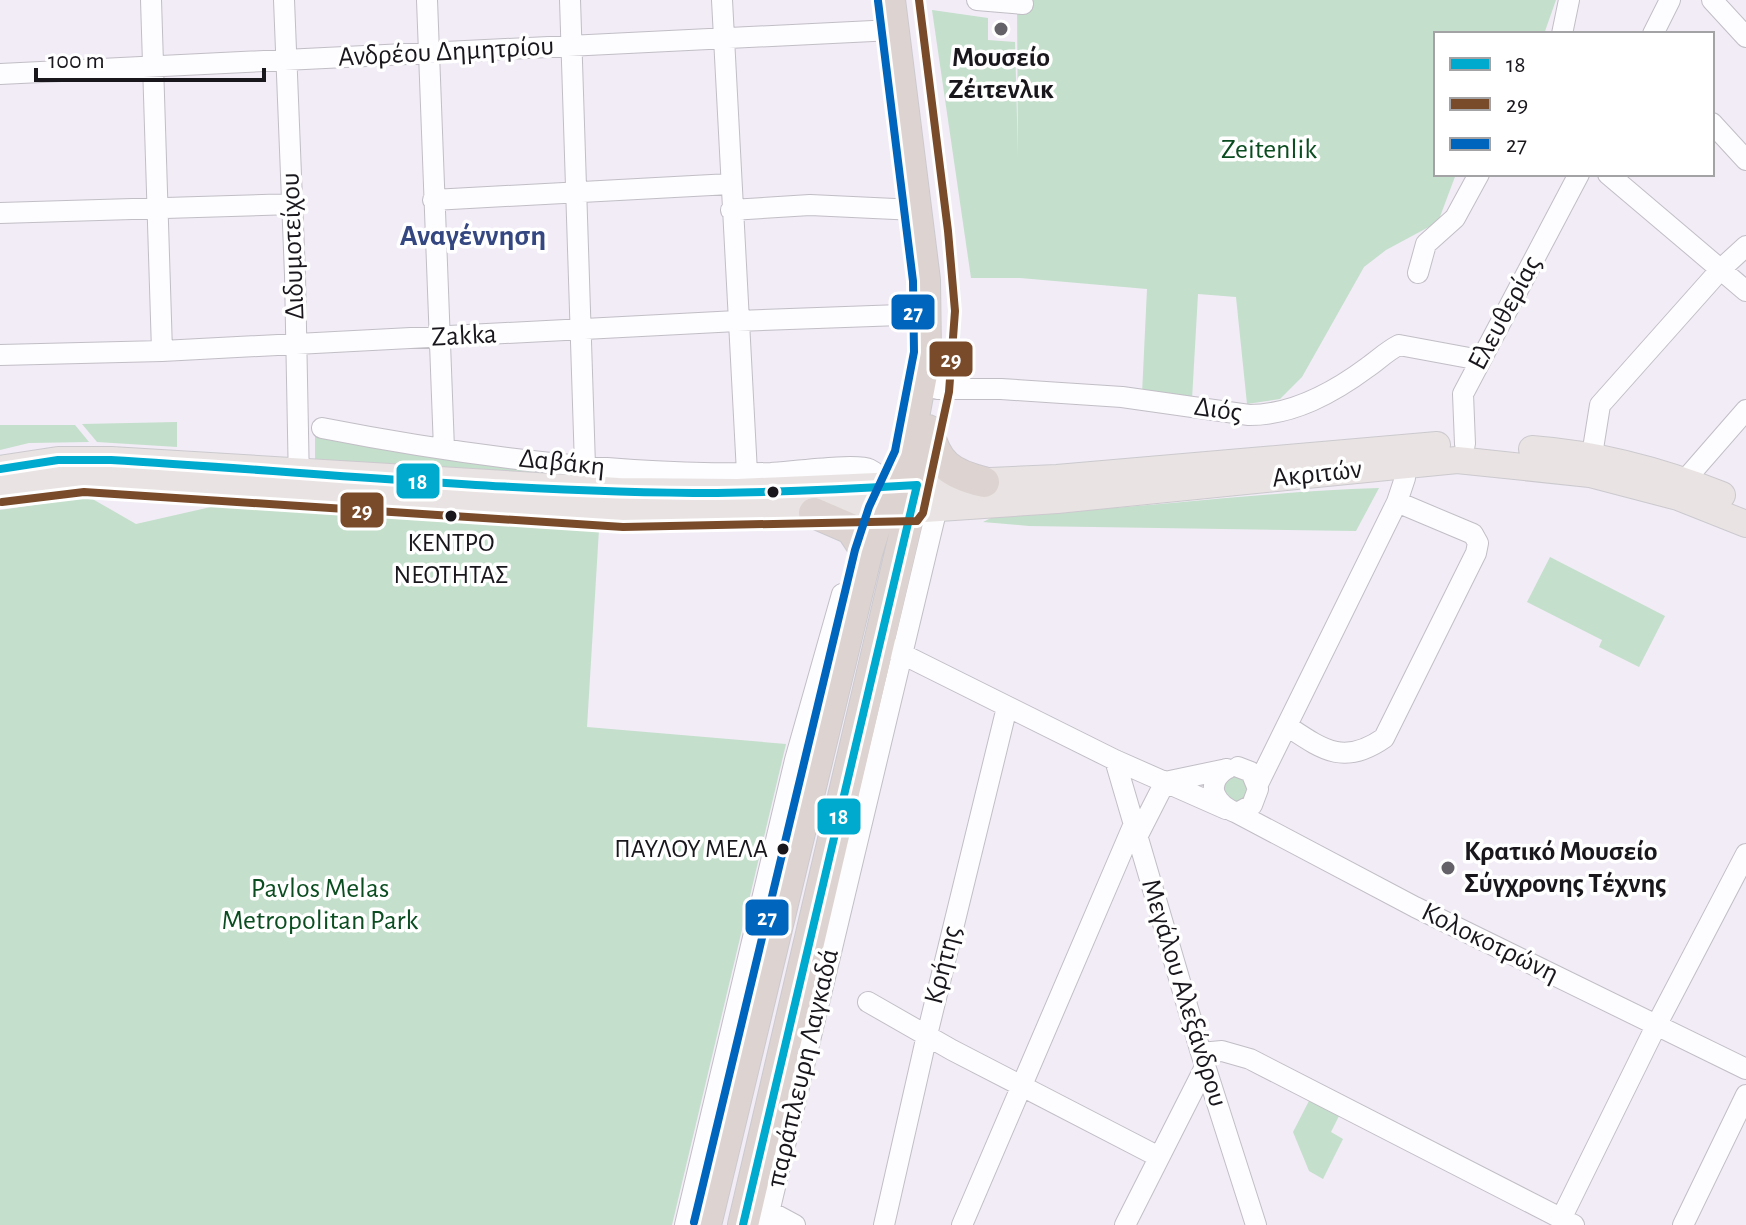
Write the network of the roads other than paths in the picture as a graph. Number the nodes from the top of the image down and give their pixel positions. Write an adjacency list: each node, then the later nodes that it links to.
1 (151, 0): 21 (street)
2 (284, 0): 20 (street, Διδυμοτείχου)
3 (427, 0): 19 (street)
4 (570, 0): 18 (street)
5 (722, 0): 17 (street)
6 (890, 0): 13 (highway)
7 (907, 0): 48 (highway)
8 (977, 0): 12 (street)
9 (1569, 0): 14 (street)
10 (1670, 0): 15 (street)
11 (1712, 0): 16 (street)
12 (1023, 4)
13 (893, 30): 17 (street, Ανδρέου Δημητρίου); 34 (highway)
14 (1562, 32)
15 (1654, 32)
16 (1746, 37)
17 (724, 38): 18 (street, Ανδρέου Δημητρίου); 28 (street)
18 (572, 46): 19 (street, Ανδρέου Δημητρίου); 29 (street)
19 (429, 53): 20 (street, Ανδρέου Δημητρίου); 30 (street)
20 (285, 60): 21 (street, Ανδρέου Δημητρίου); 31 (street, Διδυμοτείχου)
21 (154, 66): 22 (street, Ανδρέου Δημητρίου); 32 (street)
22 (0, 74)
23 (1714, 125): 24 (street)
24 (1746, 160)
25 (1478, 176): 38 (street)
26 (1578, 176): 47 (street, Ελευθερίας)
27 (1610, 176): 37 (street)
28 (730, 184): 29 (street); 33 (street)
29 (575, 193): 30 (street); 42 (street)
30 (433, 200): 43 (street)
31 (293, 204): 32 (street); 44 (street, Διδυμοτείχου)
32 (157, 208): 35 (street); 46 (street)
33 (731, 210): 34 (street); 41 (street)
34 (916, 210): 40 (highway)
35 (0, 213)
36 (1746, 246): 37 (street)
37 (1721, 269): 39 (street); 54 (street)
38 (1418, 273)
39 (1746, 291)
40 (928, 314): 41 (street, Zakka); 63 (highway)
41 (737, 321): 42 (street, Zakka); 58 (street)
42 (580, 329): 43 (street, Zakka); 56 (street)
43 (440, 337): 44 (street, Zakka); 52 (street)
44 (297, 344): 46 (street, Zakka); 60 (street, Διδυμοτείχου)
45 (4, 351): 46 (street, Zakka)
46 (162, 351)
47 (1480, 360): 48 (street, Διός); 53 (street, Ελευθερίας)
48 (937, 389): 51 (highway)
49 (1746, 410): 59 (street)
50 (322, 428): 52 (street, Δαβάκη)
51 (928, 430): 61 (highway); 63 (highway)
52 (444, 449): 56 (street, Δαβάκη)
53 (1465, 452): 54 (main road, Ακριτών); 55 (main road, Ακριτών); 67 (main road, Ακριτών)
54 (1592, 455): 59 (main road, Ακριτών)
55 (1404, 456): 61 (main road, Ακριτών); 63 (main road, Ακριτών); 64 (street)
56 (585, 466): 58 (street, Δαβάκη)
57 (0, 469): 60 (main road)
58 (747, 473): 63 (street, Δαβάκη)
59 (1685, 480): 65 (main road, Ακριτών)
60 (299, 482): 62 (main road); 63 (main road); 66 (main road)
61 (984, 482): 63 (main road, Ακριτών)
62 (0, 490)
63 (908, 500): 66 (main road); 68 (highway); 70 (highway); 70 (street)
64 (1397, 502): 72 (street); 72 (street)
65 (1746, 505)
66 (814, 513): 68 (highway)
67 (1746, 524)
68 (867, 553): 69 (highway); 93 (street)
69 (852, 614): 70 (street, Κολοκοτρώνη); 94 (highway)
70 (891, 649): 71 (street, Κολοκοτρώνη); 91 (highway)
71 (1007, 707): 74 (street, Κολοκοτρώνη); 85 (street, Κρήτης)
72 (1287, 726): 73 (street)
73 (1277, 748): 75 (street); 77 (street)
74 (1115, 760): 76 (street, Κολοκοτρώνη); 79 (street, Μεγάλου Αλεξάνδρου)
75 (1232, 768): 76 (street); 77 (street); 78 (street)
76 (1165, 782): 78 (street, Κολοκοτρώνη); 79 (street)
77 (1258, 784): 78 (street)
78 (1231, 811): 84 (street, Κολοκοτρώνη)
79 (1135, 831): 81 (street, Μεγάλου Αλεξάνδρου); 82 (street)
80 (1746, 854): 84 (street)
81 (1148, 876): 82 (street); 86 (street, Μεγάλου Αλεξάνδρου)
82 (1110, 878): 88 (street)
83 (868, 1002): 85 (street)
84 (1657, 1024): 87 (street, Κολοκοτρώνη); 92 (street)
85 (927, 1035): 88 (street); 96 (street, Κρήτης)
86 (1203, 1060): 90 (street); 92 (street); 99 (street, Μεγάλου Αλεξάνδρου)
87 (1746, 1069)
88 (1022, 1087): 90 (street); 97 (street)
89 (1746, 1095): 100 (street)
90 (1159, 1157): 98 (street)
91 (756, 1216): 95 (street)
92 (1568, 1222)
93 (685, 1225)
94 (706, 1225)
95 (795, 1225)
96 (884, 1225)
97 (962, 1225)
98 (1125, 1225)
99 (1256, 1225)
100 (1683, 1225)

